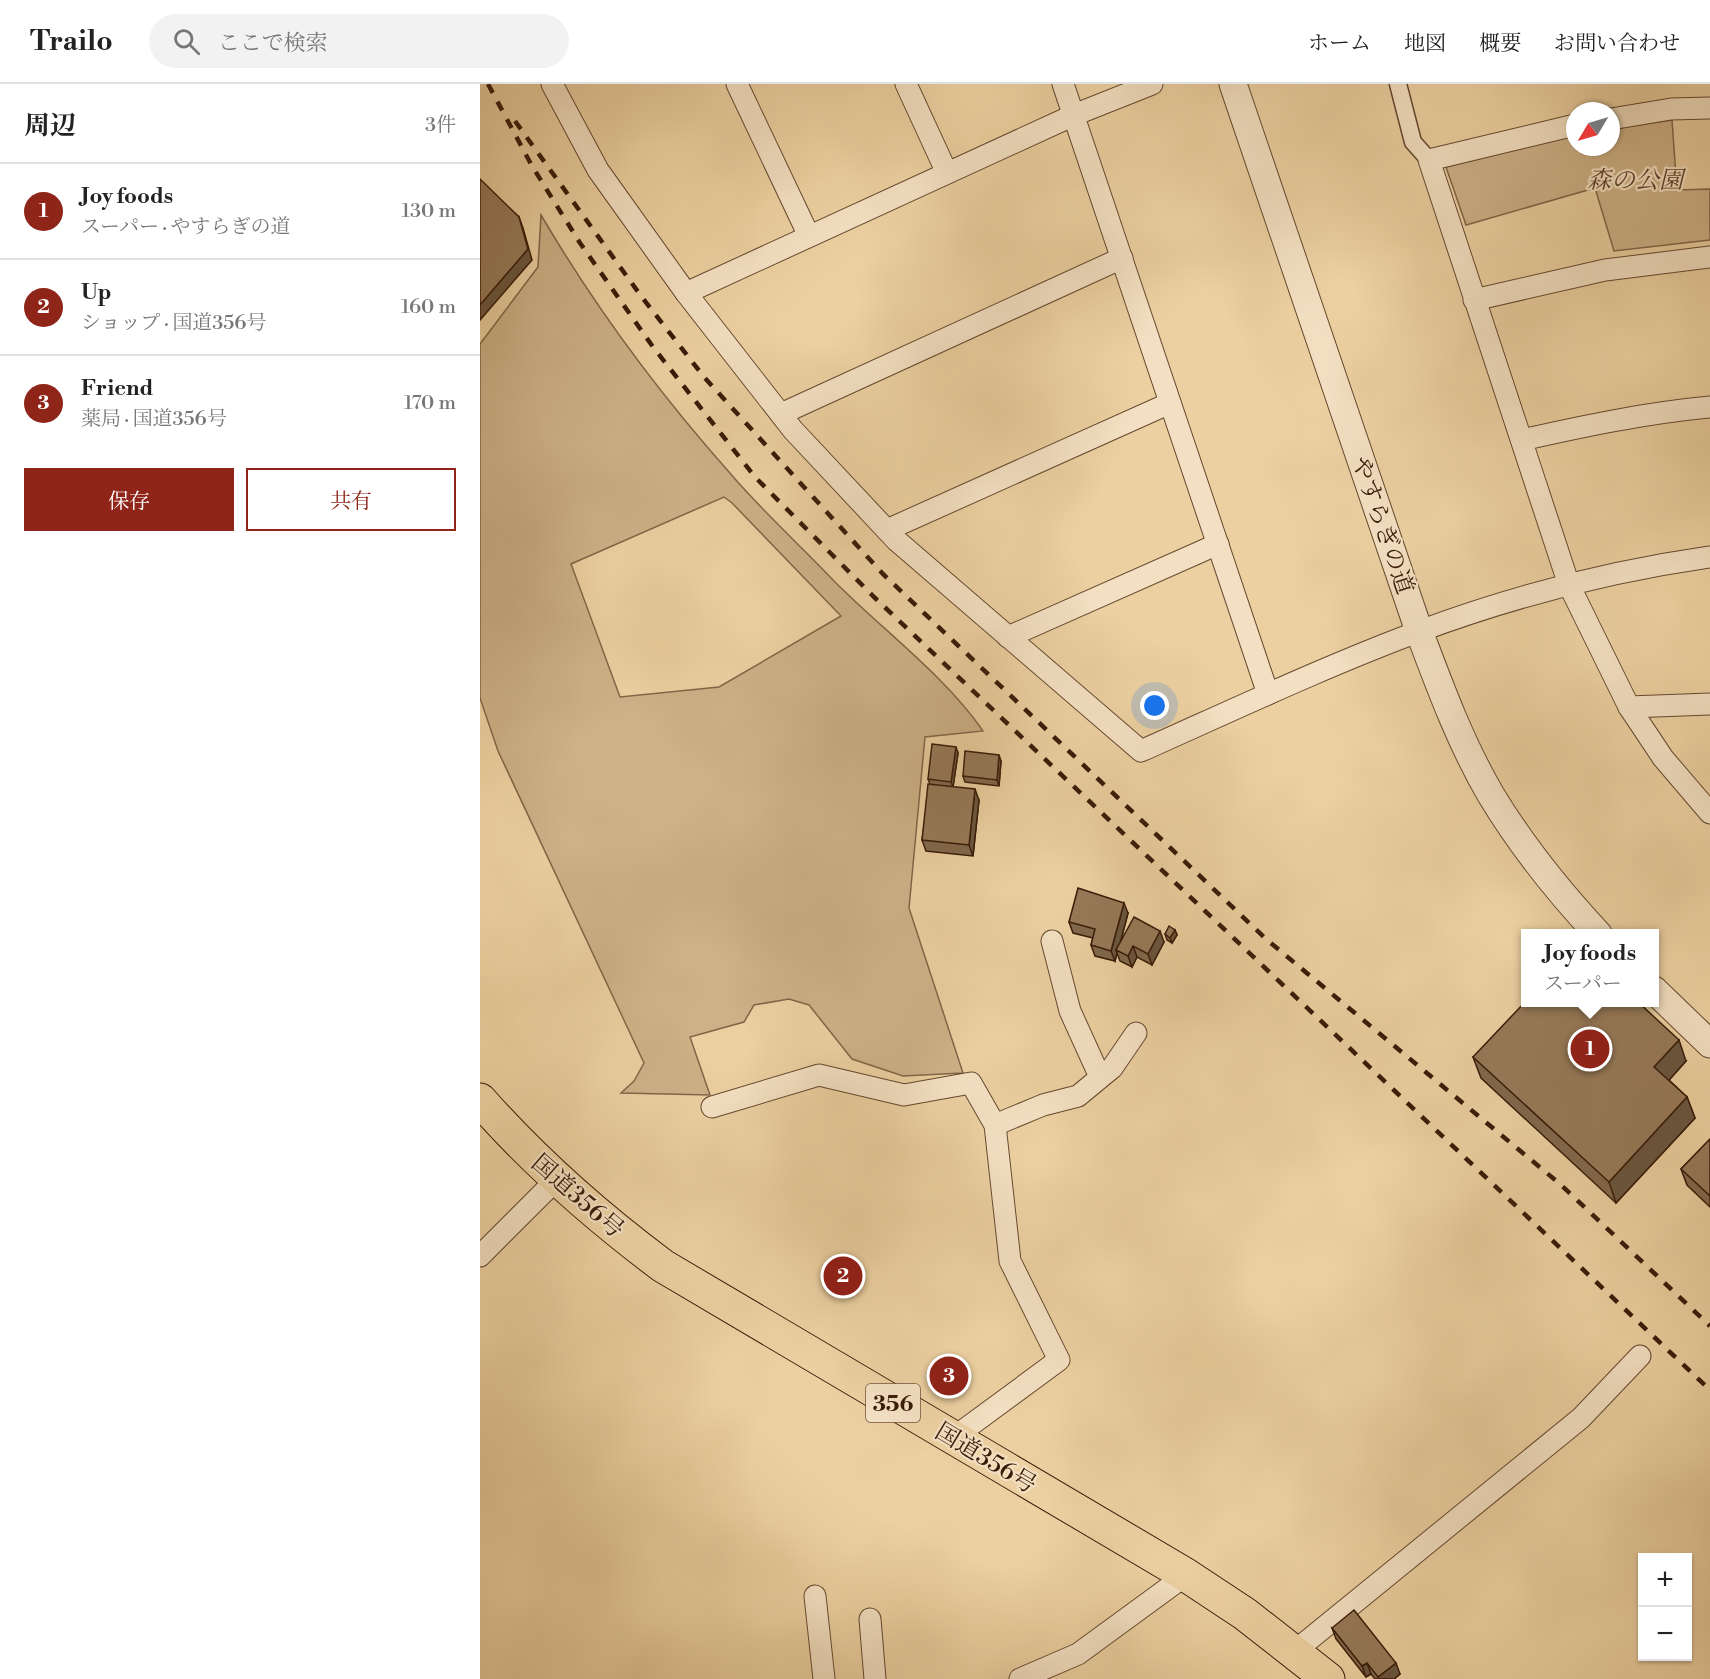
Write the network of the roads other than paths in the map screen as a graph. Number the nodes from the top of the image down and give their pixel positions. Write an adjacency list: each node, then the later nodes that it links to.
1 (552, 84): 17 (street)
2 (737, 84): 14 (street)
3 (906, 84): 13 (street)
4 (1063, 84): 9 (street)
5 (1152, 84): 9 (street)
6 (1233, 84): 27 (street, やすらぎの道)
7 (1398, 84): 12 (street)
8 (1710, 108): 10 (street)
9 (1074, 115): 13 (street); 16 (street)
10 (1620, 118)
11 (1566, 127): 12 (street)
12 (1429, 160): 18 (street)
13 (947, 173): 14 (street)
14 (809, 236): 17 (street)
15 (1710, 257): 18 (street)
16 (1122, 258): 19 (street); 21 (street)
17 (686, 293): 21 (street)
18 (1474, 300): 22 (street)
19 (1170, 403): 23 (street); 24 (street)
20 (1710, 407): 22 (street)
21 (781, 414): 23 (street)
22 (1522, 440): 26 (street)
23 (887, 530): 28 (street)
24 (1218, 544): 28 (street); 29 (street)
25 (1710, 557): 26 (street)
26 (1569, 585): 27 (street); 31 (street)
27 (1419, 631): 29 (street); 33 (street, やすらぎの道)
28 (1008, 637): 29 (street)
29 (1268, 694)
30 (1710, 704): 31 (street)
31 (1629, 707): 32 (street)
32 (1710, 813)
33 (1595, 929)
34 (1052, 941): 38 (street)
35 (1659, 995): 37 (street)
36 (1136, 1033): 38 (street)
37 (1710, 1044)
38 (1100, 1077): 41 (street)
39 (480, 1100): 42 (highway, 国道356号 / 356)
40 (712, 1107): 41 (street)
41 (995, 1125): 45 (street)
42 (556, 1180): 43 (street); 45 (highway, 国道356号 / 356)
43 (480, 1256)
44 (1640, 1356): 49 (street)
45 (953, 1438): 46 (highway, 国道356号 / 356)
46 (1186, 1575): 49 (highway, 国道356号 / 356); 52 (street)
47 (815, 1596): 50 (street)
48 (870, 1619): 51 (street)
49 (1295, 1651): 53 (highway, 国道356号 / 356)
50 (825, 1679)
51 (875, 1679)
52 (1020, 1679)
53 (1328, 1679)

